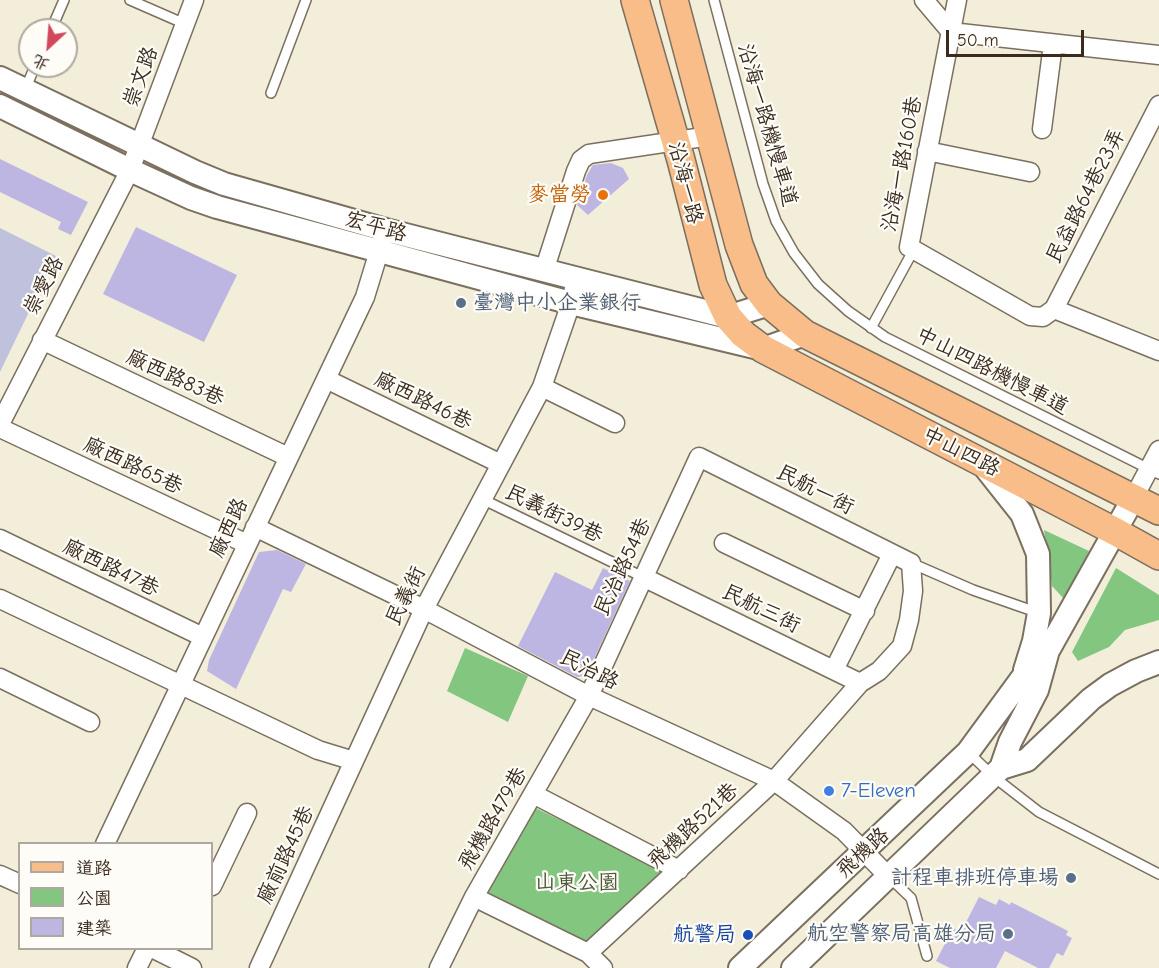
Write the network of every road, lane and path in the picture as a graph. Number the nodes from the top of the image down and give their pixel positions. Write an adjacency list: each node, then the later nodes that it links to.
1 (64, 0): 10 (lane)
2 (130, 0): 11 (lane)
3 (194, 0): 11 (street, 崇文路)
4 (306, 0): 18 (lane)
5 (635, 0): 23 (main road, 沿海一路)
6 (674, 0): 22 (main road, 沿海一路)
7 (714, 0): 33 (lane, 沿海一路機慢車道)
8 (924, 0): 12 (street)
9 (957, 0): 12 (street, 沿海一路160巷)
10 (56, 18)
11 (185, 24): 24 (street, 崇文路)
12 (951, 32): 13 (street); 25 (street, 沿海一路160巷)
13 (1053, 44): 14 (street); 21 (street)
14 (1159, 55)
15 (0, 78): 17 (street, 宏平路)
16 (30, 78): 17 (lane)
17 (25, 90): 24 (street, 宏平路)
18 (271, 93)
19 (1159, 105): 36 (street, 民益路64巷23弄)
20 (0, 106): 26 (street, 宏平路)
21 (1042, 129)
22 (710, 136): 23 (street); 35 (main road, 沿海一路)
23 (675, 141): 31 (street); 37 (main road, 沿海一路)
24 (140, 145): 26 (street, 崇文路); 28 (street, 宏平路)
25 (927, 151): 27 (street); 29 (street, 沿海一路160巷)
26 (129, 170): 30 (street, 宏平路); 40 (street, 崇愛路)
27 (1030, 172)
28 (386, 230): 30 (street, 廠西路); 31 (street, 宏平路)
29 (913, 251): 36 (street, 沿海一路160巷); 38 (lane)
30 (379, 253): 34 (street, 宏平路); 43 (street, 廠西路)
31 (544, 271): 32 (street, 宏平路)
32 (576, 279): 34 (street, 民義街); 37 (street, 宏平路)
33 (818, 284): 38 (lane, 中山四路機慢車道)
34 (571, 303): 41 (street, 宏平路); 44 (street, 民義街)
35 (769, 304): 37 (street); 39 (main road, 中山四路)
36 (1054, 309): 42 (street)
37 (728, 317): 41 (main road, 沿海一路)
38 (871, 328): 53 (lane, 中山四路機慢車道)
39 (805, 334): 41 (street); 55 (main road, 中山四路)
40 (42, 340): 46 (street, 崇愛路); 49 (street, 廠西路83巷)
41 (763, 349): 51 (main road, 中山四路)
42 (1159, 351)
43 (326, 379): 49 (street, 廠西路); 52 (street, 廠西路46巷)
44 (542, 387): 45 (street); 52 (street, 民義街)
45 (615, 423)
46 (0, 424)
47 (0, 428): 61 (street, 廠西路65巷)
48 (1159, 450): 53 (street)
49 (288, 457): 57 (street, 廠西路)
50 (699, 458): 62 (street, 民航一街); 65 (street, 民治路54巷)
51 (981, 462): 58 (main road, 中山四路); 69 (street)
52 (501, 464): 54 (street, 民義街)
53 (1154, 472): 55 (street)
54 (482, 499): 65 (lane, 民義街39巷); 67 (street, 民義街)
55 (1133, 499): 56 (main road, 中山四路); 58 (street, 飛機路)
56 (1159, 512)
57 (255, 526): 61 (street, 廠西路); 67 (street, 民治路)
58 (1116, 532): 63 (main road, 中山四路); 71 (street, 飛機路)
59 (0, 539): 70 (street, 廠西路47巷)
60 (724, 543): 68 (street)
61 (247, 544): 70 (street, 廠西路)
62 (892, 554): 64 (street, 民航一街); 68 (street)
63 (1159, 556)
64 (911, 562): 69 (lane); 76 (street)
65 (643, 577): 73 (street, 民航三街); 78 (street, 民治路54巷)
66 (0, 599): 77 (street)
67 (424, 609): 78 (street, 民治路); 81 (street, 民義街)
68 (865, 611): 73 (street)
69 (1039, 613): 74 (street)
70 (202, 637): 77 (street, 廠西路)
71 (1048, 649): 74 (street, 飛機路); 82 (street, 飛機路)
72 (1159, 662): 82 (street, 飛機路)
73 (834, 670): 76 (street, 民航三街)
74 (1023, 677): 80 (street, 飛機路)
75 (0, 678): 79 (street)
76 (860, 683): 83 (street)
77 (180, 685): 81 (street); 86 (street, 廠西路)
78 (589, 696): 83 (street, 民治路); 84 (street, 飛機路479巷)
79 (90, 722)
80 (968, 752): 82 (lane); 87 (street, 飛機路)
81 (354, 761): 101 (street, 廠前路45巷)
82 (997, 773): 89 (lane); 91 (street, 飛機路)
83 (774, 781): 87 (street, 民治路); 88 (street, 飛機路521巷)
84 (533, 794): 88 (street); 94 (street, 飛機路479巷)
85 (247, 813): 93 (street)
86 (105, 842)
87 (864, 853): 91 (street, 民治路); 104 (street, 飛機路)
88 (679, 870): 97 (street, 飛機路521巷)
89 (1159, 874)
90 (0, 875): 92 (street)
91 (887, 875): 98 (lane); 105 (street, 飛機路)
92 (18, 883)
93 (213, 884)
94 (474, 897): 97 (street, 飛機路479巷); 102 (street)
95 (146, 950): 100 (street)
96 (158, 950): 99 (street)
97 (588, 953): 103 (street, 飛機路479巷)
98 (927, 956)
99 (183, 959)
100 (137, 968)
101 (259, 968)
102 (440, 968)
103 (603, 968)
104 (740, 968)
105 (793, 968)

